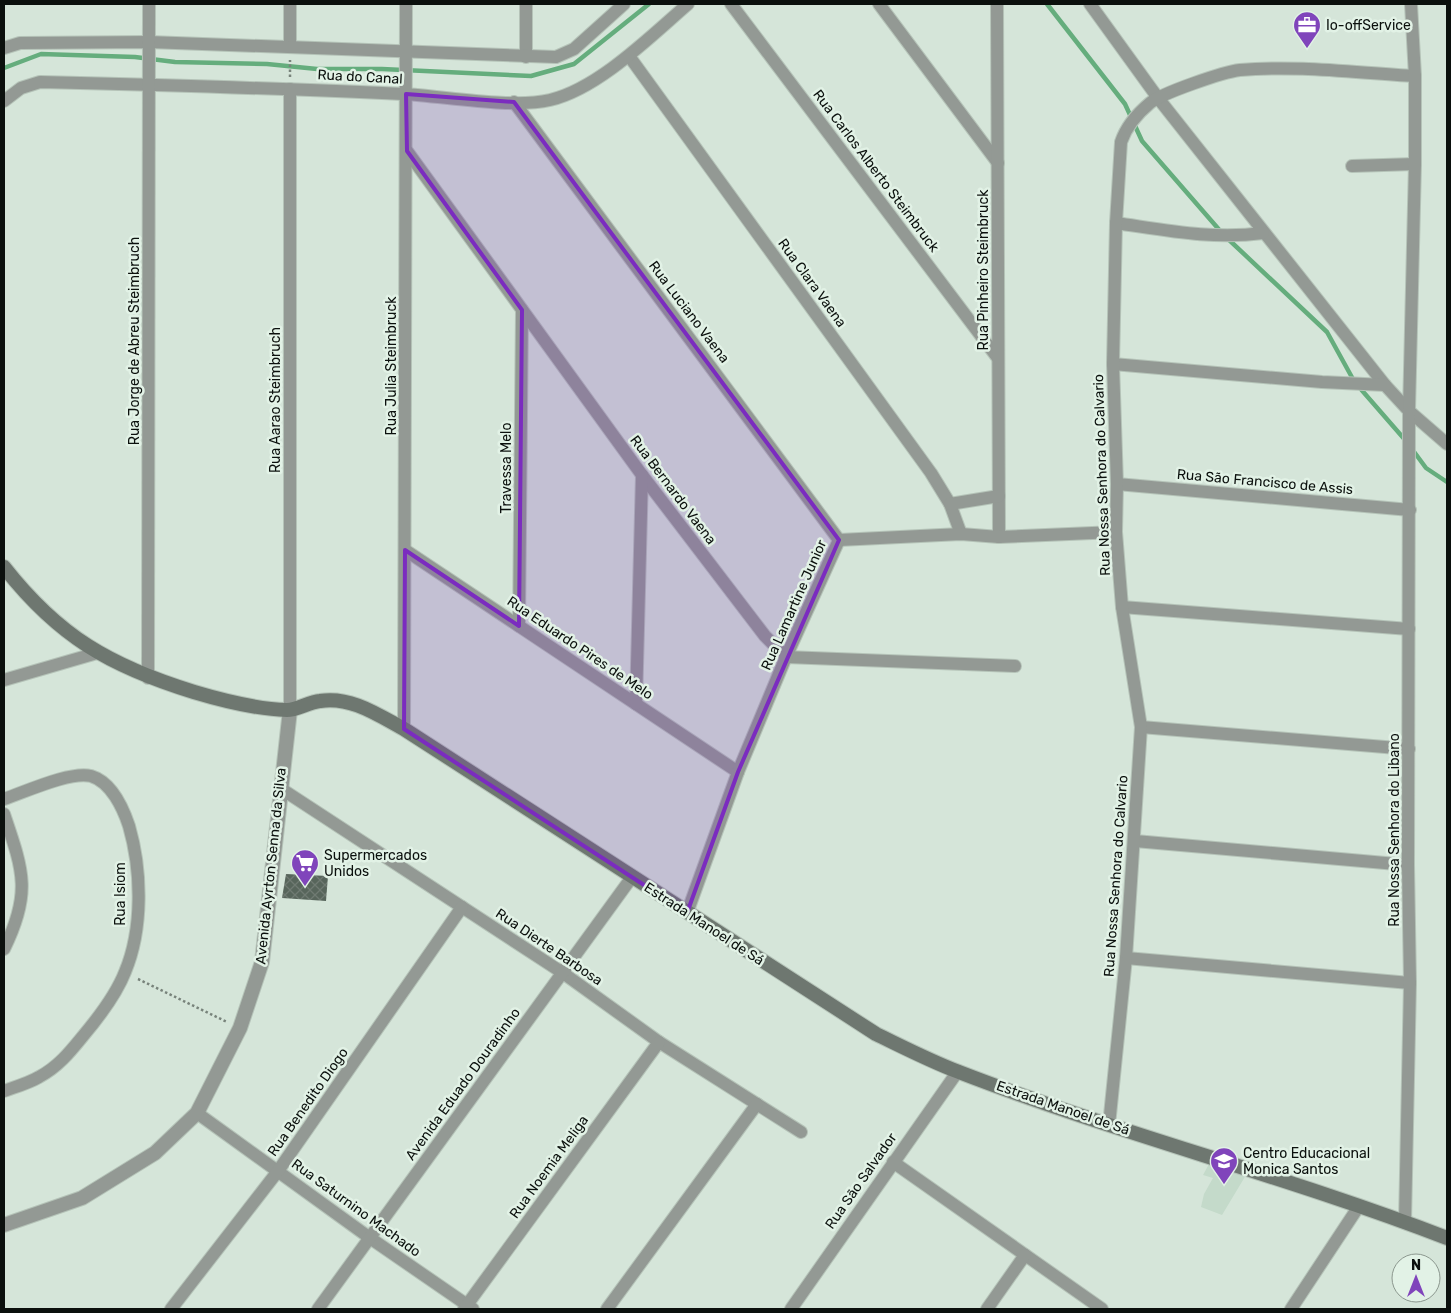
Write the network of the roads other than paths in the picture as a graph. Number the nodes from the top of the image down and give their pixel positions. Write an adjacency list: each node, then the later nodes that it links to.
1 (149, 4): 12 (street, Rua Jorge de Abreu Steimbruch)
2 (290, 4): 14 (street)
3 (406, 4): 15 (street, Rua Julia Steimbruck)
4 (526, 4): 17 (street)
5 (624, 4): 17 (street, Rua do Canal)
6 (688, 4): 16 (street, Rua do Canal)
7 (731, 4): 32 (street, Rua Carlos Alberto Steimbruck)
8 (879, 4): 26 (street)
9 (997, 4): 26 (street, Rua Pinheiro Steimbruck)
10 (1090, 4): 22 (street)
11 (1411, 4): 18 (street, Rua Nossa Senhora do Libano)
12 (149, 45): 13 (street, Rua do Canal); 14 (street, Rua do Canal); 19 (street, Rua Jorge de Abreu Steimbruch)
13 (4, 48)
14 (290, 49): 15 (street, Rua do Canal)
15 (406, 54): 17 (street, Rua do Canal); 21 (street, Rua Julia Steimbruck)
16 (628, 56): 24 (street, Rua do Canal); 40 (street, Rua Clara Vaena)
17 (526, 57)
18 (1415, 76): 22 (street); 27 (street, Rua Nossa Senhora do Libano)
19 (150, 82): 20 (street, Rua do Canal); 23 (street, Rua do Canal); 54 (street, Rua Jorge de Abreu Steimbruch)
20 (290, 84): 21 (street, Rua do Canal); 57 (street, Rua Aarao Steimbruch)
21 (406, 90): 24 (street, Rua do Canal); 25 (street, Rua Julia Steimbruck)
22 (1155, 100): 29 (street, Rua Nossa Senhora do Calvario); 30 (street)
23 (4, 101)
24 (514, 102): 45 (street, Rua Luciano Vaena)
25 (407, 151): 31 (street, Rua Bernardo Vaena); 46 (street, Rua Julia Steimbruck)
26 (998, 163): 32 (street, Rua Pinheiro Steimbruck)
27 (1415, 164): 28 (street); 35 (street, Rua Nossa Senhora do Libano)
28 (1352, 166)
29 (1116, 223): 30 (street); 33 (street, Rua Nossa Senhora do Calvario)
30 (1263, 233): 34 (street)
31 (522, 310): 37 (street, Rua Bernardo Vaena); 49 (street, Travessa Melo)
32 (997, 357): 39 (street, Rua Pinheiro Steimbruck)
33 (1113, 364): 34 (street); 38 (street, Rua Nossa Senhora do Calvario)
34 (1385, 385): 35 (street)
35 (1409, 411): 36 (street); 41 (street, Rua Nossa Senhora do Libano)
36 (1447, 444)
37 (642, 475): 52 (street, Rua Bernardo Vaena); 56 (street)
38 (1117, 484): 41 (street, Rua São Francisco de Assis); 42 (street, Rua Nossa Senhora do Calvario)
39 (999, 496): 40 (street); 44 (street, Rua Pinheiro Steimbruck)
40 (950, 504): 43 (street, Rua Clara Vaena)
41 (1410, 510): 50 (street, Rua Nossa Senhora do Libano)
42 (1116, 532): 44 (street, Rua Lamartine Junior); 48 (street, Rua Nossa Senhora do Calvario)
43 (961, 534): 44 (street, Rua Lamartine Junior); 45 (street, Rua Lamartine Junior)
44 (1000, 537)
45 (839, 540): 52 (street, Rua Lamartine Junior)
46 (405, 550): 49 (street, Rua Eduardo Pires de Melo); 59 (street, Rua Julia Steimbruck)
47 (4, 567): 51 (main road, Estrada Manoel de Sá)
48 (1122, 607): 50 (street); 58 (street, Rua Nossa Senhora do Calvario)
49 (519, 626): 56 (street, Rua Eduardo Pires de Melo)
50 (1409, 629): 60 (street, Rua Nossa Senhora do Libano)
51 (97, 653): 54 (main road, Estrada Manoel de Sá); 55 (street)
52 (786, 657): 53 (street); 61 (street, Rua Lamartine Junior)
53 (1015, 666)
54 (148, 678): 57 (main road, Estrada Manoel de Sá)
55 (4, 680)
56 (636, 704): 61 (street, Rua Eduardo Pires de Melo)
57 (290, 710): 59 (main road, Estrada Manoel de Sá); 62 (street, Avenida Ayrton Senna da Silva)
58 (1141, 727): 60 (street); 65 (street, Rua Nossa Senhora do Calvario)
59 (404, 729): 67 (main road, Estrada Manoel de Sá)
60 (1409, 749): 66 (street, Rua Nossa Senhora do Libano)
61 (738, 772): 69 (street, Rua Lamartine Junior)
62 (280, 788): 68 (street, Rua Dierte Barbosa); 78 (street, Avenida Ayrton Senna da Silva)
63 (4, 799): 76 (street, Rua Isiom)
64 (4, 814): 70 (street)
65 (1135, 841): 66 (street); 71 (street, Rua Nossa Senhora do Calvario)
66 (1408, 864): 73 (street, Rua Nossa Senhora do Libano)
67 (632, 877): 69 (main road, Estrada Manoel de Sá); 72 (street, Avenida Eduado Douradinho)
68 (462, 907): 72 (street, Rua Dierte Barbosa); 82 (street, Rua Benedito Diogo)
69 (687, 913): 75 (main road, Estrada Manoel de Sá)
70 (4, 949)
71 (1126, 958): 73 (street); 79 (street, Rua Nossa Senhora do Calvario)
72 (563, 973): 74 (street, Rua Dierte Barbosa); 86 (street, Avenida Eduado Douradinho)
73 (1410, 983): 84 (street, Rua Nossa Senhora do Libano)
74 (659, 1042): 77 (street, Rua Dierte Barbosa); 89 (street, Rua Noemia Meliga)
75 (958, 1071): 79 (main road, Estrada Manoel de Sá); 81 (street, Rua São Salvador)
76 (4, 1091)
77 (756, 1104): 80 (street, Rua Dierte Barbosa); 92 (street)
78 (197, 1113): 82 (street, Rua Saturnino Machado); 85 (street, Avenida Ayrton Senna da Silva)
79 (1109, 1125): 83 (main road, Estrada Manoel de Sá)
80 (801, 1132)
81 (893, 1162): 88 (street); 93 (street, Rua São Salvador)
82 (278, 1171): 86 (street, Rua Saturnino Machado); 90 (street, Rua Benedito Diogo)
83 (1359, 1206): 84 (main road, Estrada Manoel de Sá); 96 (street)
84 (1405, 1222): 87 (main road, Estrada Manoel de Sá)
85 (4, 1225)
86 (370, 1238): 89 (street, Rua Saturnino Machado); 91 (street, Avenida Eduado Douradinho)
87 (1447, 1238)
88 (1026, 1255): 94 (street); 95 (street)
89 (468, 1308)
90 (172, 1309)
91 (318, 1309)
92 (607, 1309)
93 (791, 1309)
94 (987, 1309)
95 (1102, 1309)
96 (1291, 1309)

